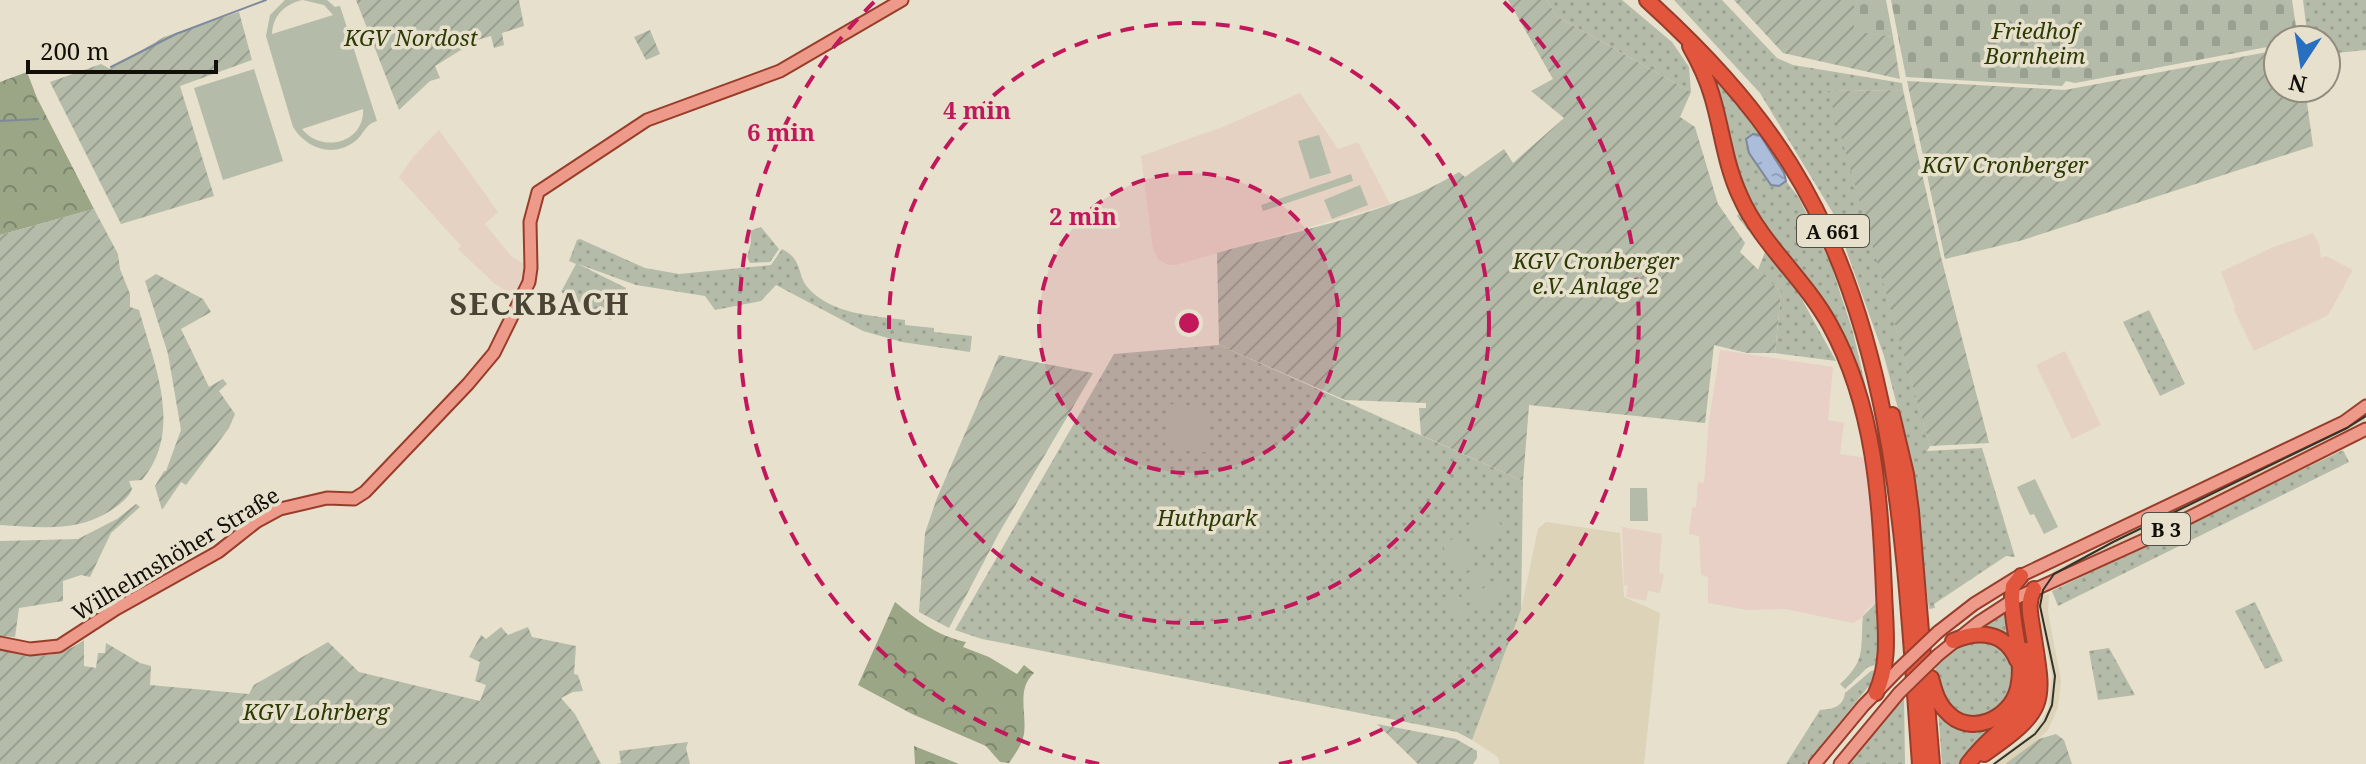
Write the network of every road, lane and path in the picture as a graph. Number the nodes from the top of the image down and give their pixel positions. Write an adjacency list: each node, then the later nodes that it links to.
1 (902, 0): 12 (main road, Wilhelmshöher Straße)
2 (1647, 0): 4 (highway, A 661)
3 (1660, 0): 11 (highway, A 661)
4 (1682, 32): 14 (highway); 15 (highway, A 661)
5 (2366, 406): 7 (main road, B 3)
6 (2366, 429): 8 (main road, B 3)
7 (2021, 576): 9 (highway)
8 (2034, 589): 9 (main road); 21 (highway)
9 (2010, 594): 10 (main road); 13 (highway); 14 (main road, bridge); 21 (highway)
10 (1953, 641): 13 (highway); 17 (main road, bridge)
11 (1922, 642): 13 (highway); 20 (highway, A 661)
12 (0, 643)
13 (2019, 668)
14 (1876, 693): 16 (main road)
15 (1916, 709): 18 (highway); 19 (highway, A 661)
16 (1815, 764)
17 (1840, 764)
18 (1911, 764)
19 (1920, 764)
20 (1932, 764)
21 (1970, 764)

